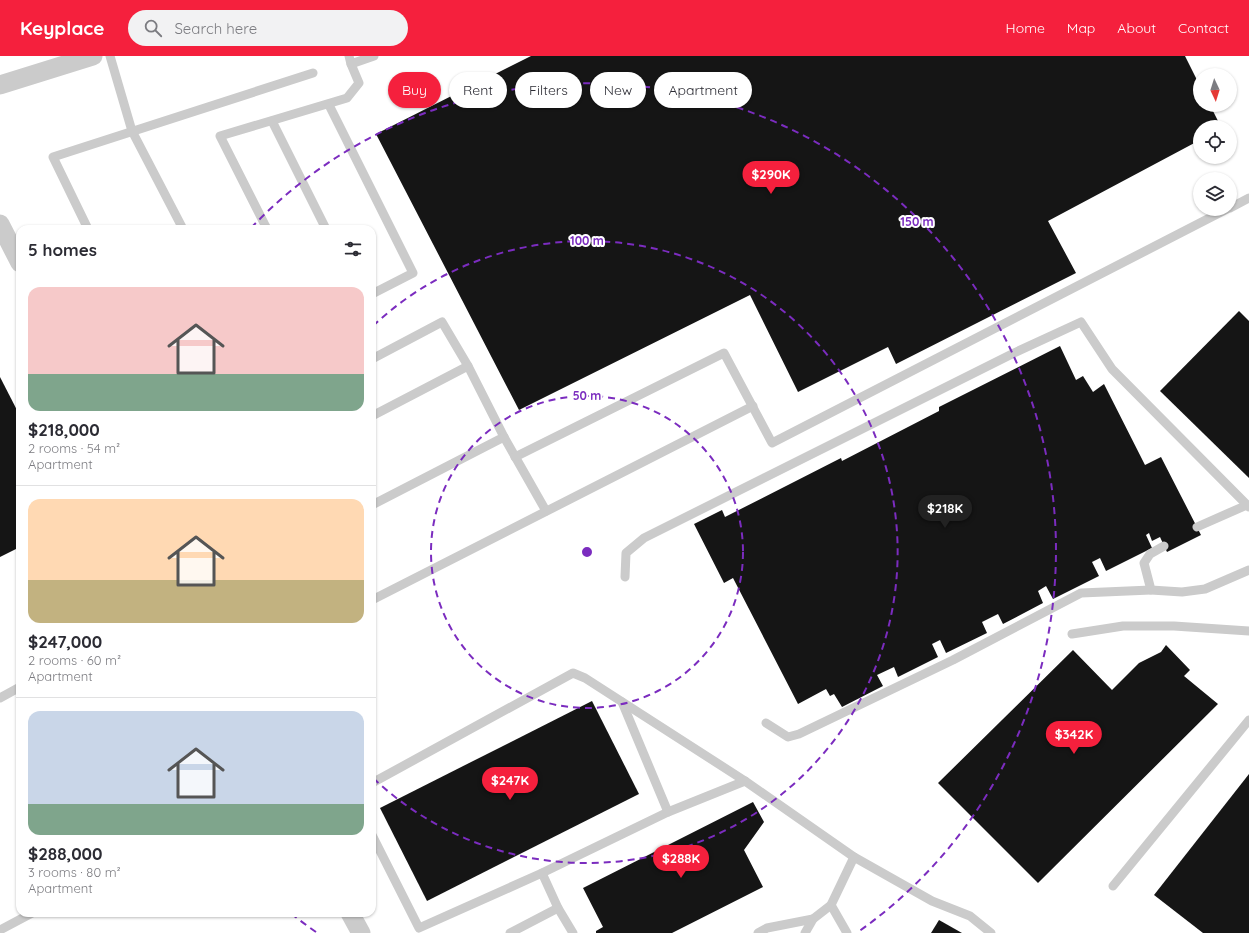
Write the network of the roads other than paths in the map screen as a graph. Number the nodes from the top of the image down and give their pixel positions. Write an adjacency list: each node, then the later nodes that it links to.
1 (93, 56): 6 (street)
2 (110, 56): 9 (lane)
3 (374, 56): 4 (lane)
4 (350, 60): 7 (lane)
5 (313, 73): 9 (lane)
6 (0, 85)
7 (329, 104): 8 (lane); 19 (lane)
8 (272, 121): 16 (lane); 17 (lane)
9 (132, 131): 14 (lane); 15 (lane)
10 (1249, 198): 11 (lane)
11 (1237, 204)
12 (1213, 216): 22 (lane)
13 (0, 224): 18 (street)
14 (86, 225)
15 (181, 225)
16 (265, 225)
17 (324, 225)
18 (16, 255)
19 (376, 292)
20 (376, 357): 21 (lane)
21 (468, 366): 23 (lane); 24 (lane)
22 (753, 406): 25 (lane); 28 (lane)
23 (376, 414)
24 (504, 437): 25 (lane); 26 (lane)
25 (515, 457): 28 (lane)
26 (376, 504)
27 (1248, 506): 29 (lane); 32 (lane)
28 (546, 511): 34 (lane)
29 (1197, 528)
30 (1164, 546): 33 (lane)
31 (1249, 570): 33 (lane)
32 (625, 576)
33 (1151, 590): 41 (lane)
34 (376, 598)
35 (1249, 631): 36 (lane)
36 (1072, 634)
37 (16, 689): 38 (lane)
38 (0, 698)
39 (622, 702): 42 (lane); 43 (lane); 44 (lane)
40 (1249, 720): 48 (lane)
41 (766, 723)
42 (376, 781)
43 (745, 781): 44 (lane); 46 (lane)
44 (668, 812): 47 (lane)
45 (376, 843): 47 (lane)
46 (854, 857): 49 (lane); 61 (lane)
47 (542, 873): 50 (lane)
48 (1113, 886)
49 (831, 905): 53 (lane); 60 (lane)
50 (558, 908): 56 (lane); 57 (lane)
51 (24, 917): 54 (lane)
52 (352, 917): 55 (street)
53 (813, 919): 58 (lane); 59 (lane)
54 (0, 930)
55 (360, 933)
56 (510, 933)
57 (573, 933)
58 (758, 933)
59 (805, 933)
60 (847, 933)
61 (991, 933)

